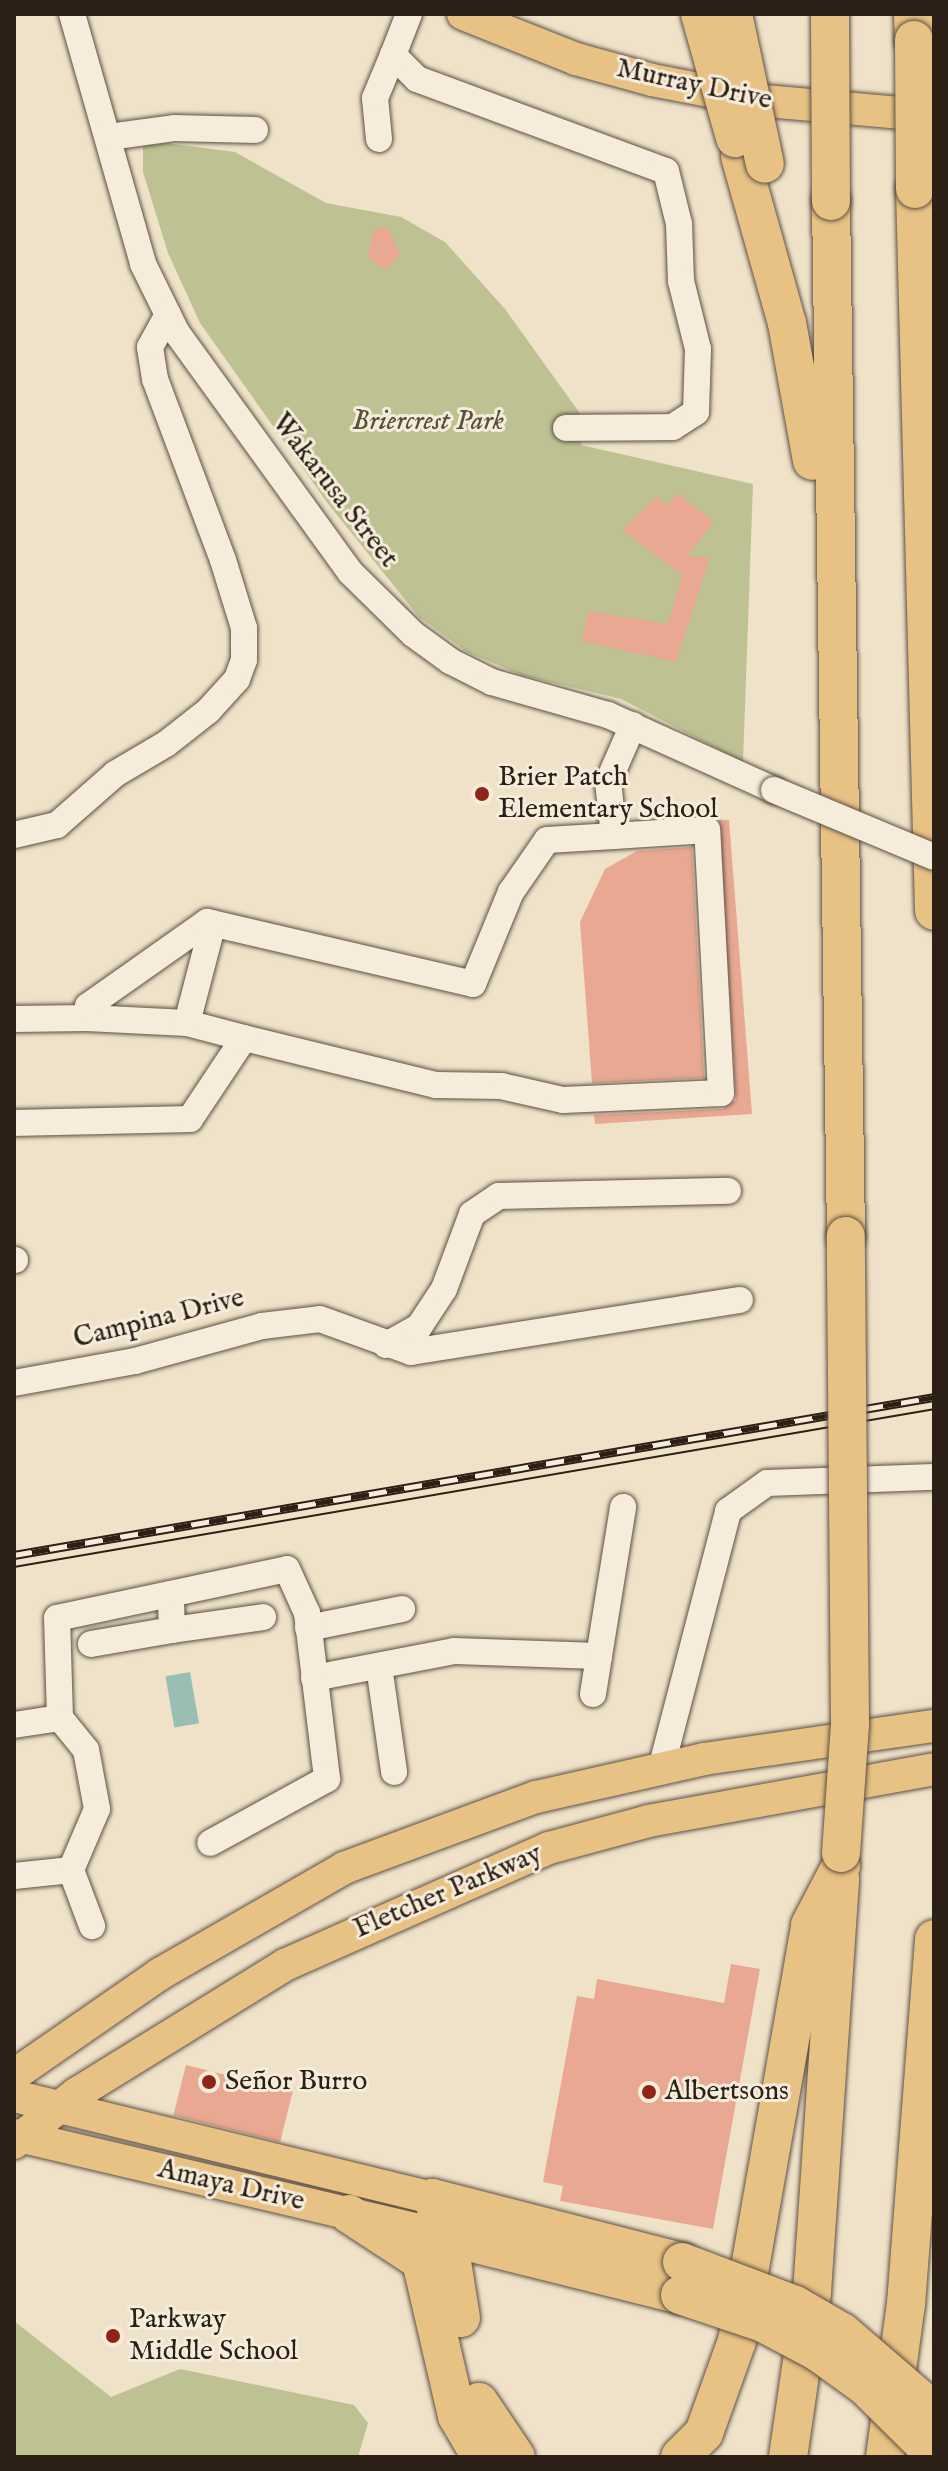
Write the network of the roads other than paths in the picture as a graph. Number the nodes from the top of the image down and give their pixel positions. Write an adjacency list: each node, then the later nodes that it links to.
1 (72, 14): 11 (street, Wakarusa Street)
2 (409, 14): 8 (street)
3 (463, 14): 9 (main road, Murray Drive)
4 (700, 14): 13 (highway, bridge)
5 (733, 14): 13 (highway, bridge)
6 (830, 14): 16 (highway, bridge)
7 (913, 27): 21 (highway, bridge)
8 (393, 55): 12 (street); 15 (street)
9 (934, 116)
10 (255, 130): 11 (street)
11 (109, 137): 14 (street, Wakarusa Street)
12 (379, 139)
13 (752, 160): 16 (highway)
14 (168, 315): 17 (street, Wakarusa Street); 18 (street)
15 (566, 428)
16 (835, 655): 51 (highway, bridge)
17 (633, 725): 19 (street); 20 (street, Wakarusa Street, bridge)
18 (14, 835)
19 (614, 836): 22 (street); 26 (street)
20 (934, 857)
21 (934, 911)
22 (213, 923): 23 (street); 25 (street)
23 (87, 1018): 24 (street); 25 (street)
24 (14, 1019)
25 (187, 1023): 26 (street)
26 (244, 1038): 27 (street)
27 (14, 1123)
28 (728, 1191): 30 (street)
29 (740, 1300): 30 (street)
30 (386, 1345): 31 (street, Campina Drive)
31 (14, 1383)
32 (934, 1477): 47 (street)
33 (623, 1507): 40 (street)
34 (171, 1594): 37 (street); 38 (street); 44 (street)
35 (402, 1609): 37 (street)
36 (263, 1617): 38 (street)
37 (308, 1628): 42 (street)
38 (172, 1630): 39 (street)
39 (91, 1644)
40 (599, 1656): 41 (street); 43 (street)
41 (379, 1666): 42 (street); 49 (street)
42 (314, 1678): 50 (street)
43 (593, 1694)
44 (60, 1718): 45 (street); 52 (street)
45 (14, 1725)
46 (934, 1726): 47 (main road, Fletcher Parkway)
47 (661, 1769): 56 (main road, Fletcher Parkway)
48 (934, 1769): 58 (main road, Fletcher Parkway)
49 (394, 1772)
50 (210, 1843)
51 (841, 1860): 69 (highway); 70 (highway)
52 (71, 1870): 53 (street); 54 (street)
53 (14, 1876)
54 (92, 1926)
55 (934, 1939): 60 (highway)
56 (14, 2075)
57 (14, 2096): 58 (main road, Amaya Drive)
58 (55, 2110): 59 (main road, Fletcher Parkway); 61 (main road, Amaya Drive)
59 (16, 2139): 62 (main road, Amaya Drive)
60 (915, 2186): 71 (highway); 72 (highway)
61 (432, 2198): 63 (highway); 64 (highway)
62 (349, 2214): 63 (main road, Amaya Drive); 67 (highway)
63 (448, 2237): 64 (highway); 68 (highway)
64 (681, 2279): 65 (highway, bridge); 66 (highway, bridge)
65 (934, 2411)
66 (934, 2454)
67 (481, 2457)
68 (516, 2457)
69 (680, 2457)
70 (788, 2457)
71 (885, 2457)
72 (908, 2457)

